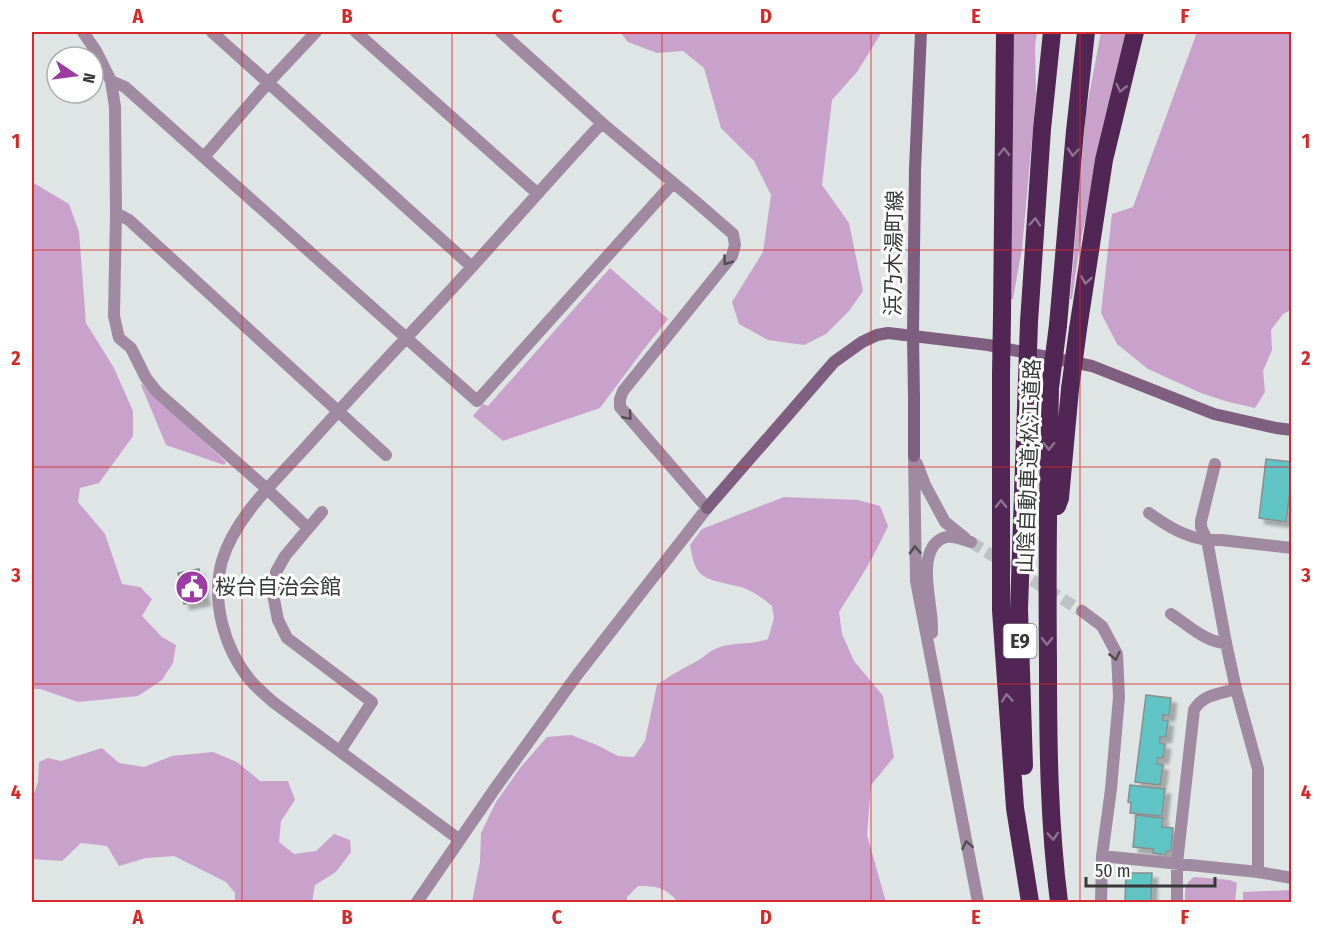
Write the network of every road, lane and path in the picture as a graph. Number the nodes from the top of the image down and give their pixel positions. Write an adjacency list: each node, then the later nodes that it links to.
1 (83, 32): 11 (street)
2 (212, 32): 12 (street)
3 (316, 32): 12 (street)
4 (356, 32): 16 (street)
5 (501, 32): 13 (street)
6 (921, 32): 19 (main road, 浜乃木湯町線)
7 (1005, 32): 47 (highway, one-way to 7, bridge)
8 (1052, 32): 47 (highway, 山陰自動車道;松江道路 / E9, one-way to 8, bridge)
9 (1086, 32): 32 (highway, 山陰自動車道;松江道路 / E9, one-way to 32, bridge)
10 (1135, 32): 32 (highway, one-way to 32, bridge)
11 (111, 81): 14 (street); 17 (street)
12 (268, 83): 14 (street); 18 (street)
13 (602, 123): 15 (street); 16 (street)
14 (204, 157): 20 (street)
15 (674, 183): 20 (street); 27 (street, one-way to 27)
16 (537, 193): 18 (street)
17 (116, 213): 21 (street); 26 (street)
18 (472, 267): 20 (street)
19 (913, 335): 22 (main road, 浜乃木湯町線); 24 (main road); 27 (main road)
20 (406, 338): 21 (street)
21 (338, 411): 23 (street); 26 (street)
22 (1292, 430)
23 (386, 455)
24 (914, 456): 37 (street, one-way to 24); 37 (street)
25 (1215, 464): 31 (street)
26 (267, 489): 30 (street); 39 (street)
27 (706, 508): 40 (street)
28 (322, 512): 30 (street)
29 (1149, 513): 31 (street)
30 (308, 528): 39 (street)
31 (1207, 540): 33 (street); 36 (street)
32 (1047, 542): 48 (highway, 山陰自動車道;松江道路 / E9, one-way to 48)
33 (1292, 548)
34 (1082, 611): 41 (street, one-way to 41)
35 (1170, 614): 36 (street)
36 (1226, 643): 38 (street)
37 (932, 664): 46 (street, one-way to 37)
38 (1236, 689): 42 (street); 43 (street)
39 (340, 751): 40 (street)
40 (460, 840): 45 (street)
41 (1102, 856): 42 (street); 49 (street)
42 (1177, 863): 43 (street); 50 (street)
43 (1258, 872): 44 (street)
44 (1292, 878)
45 (417, 903)
46 (978, 903)
47 (1031, 903)
48 (1059, 903)
49 (1101, 903)
50 (1177, 903)

